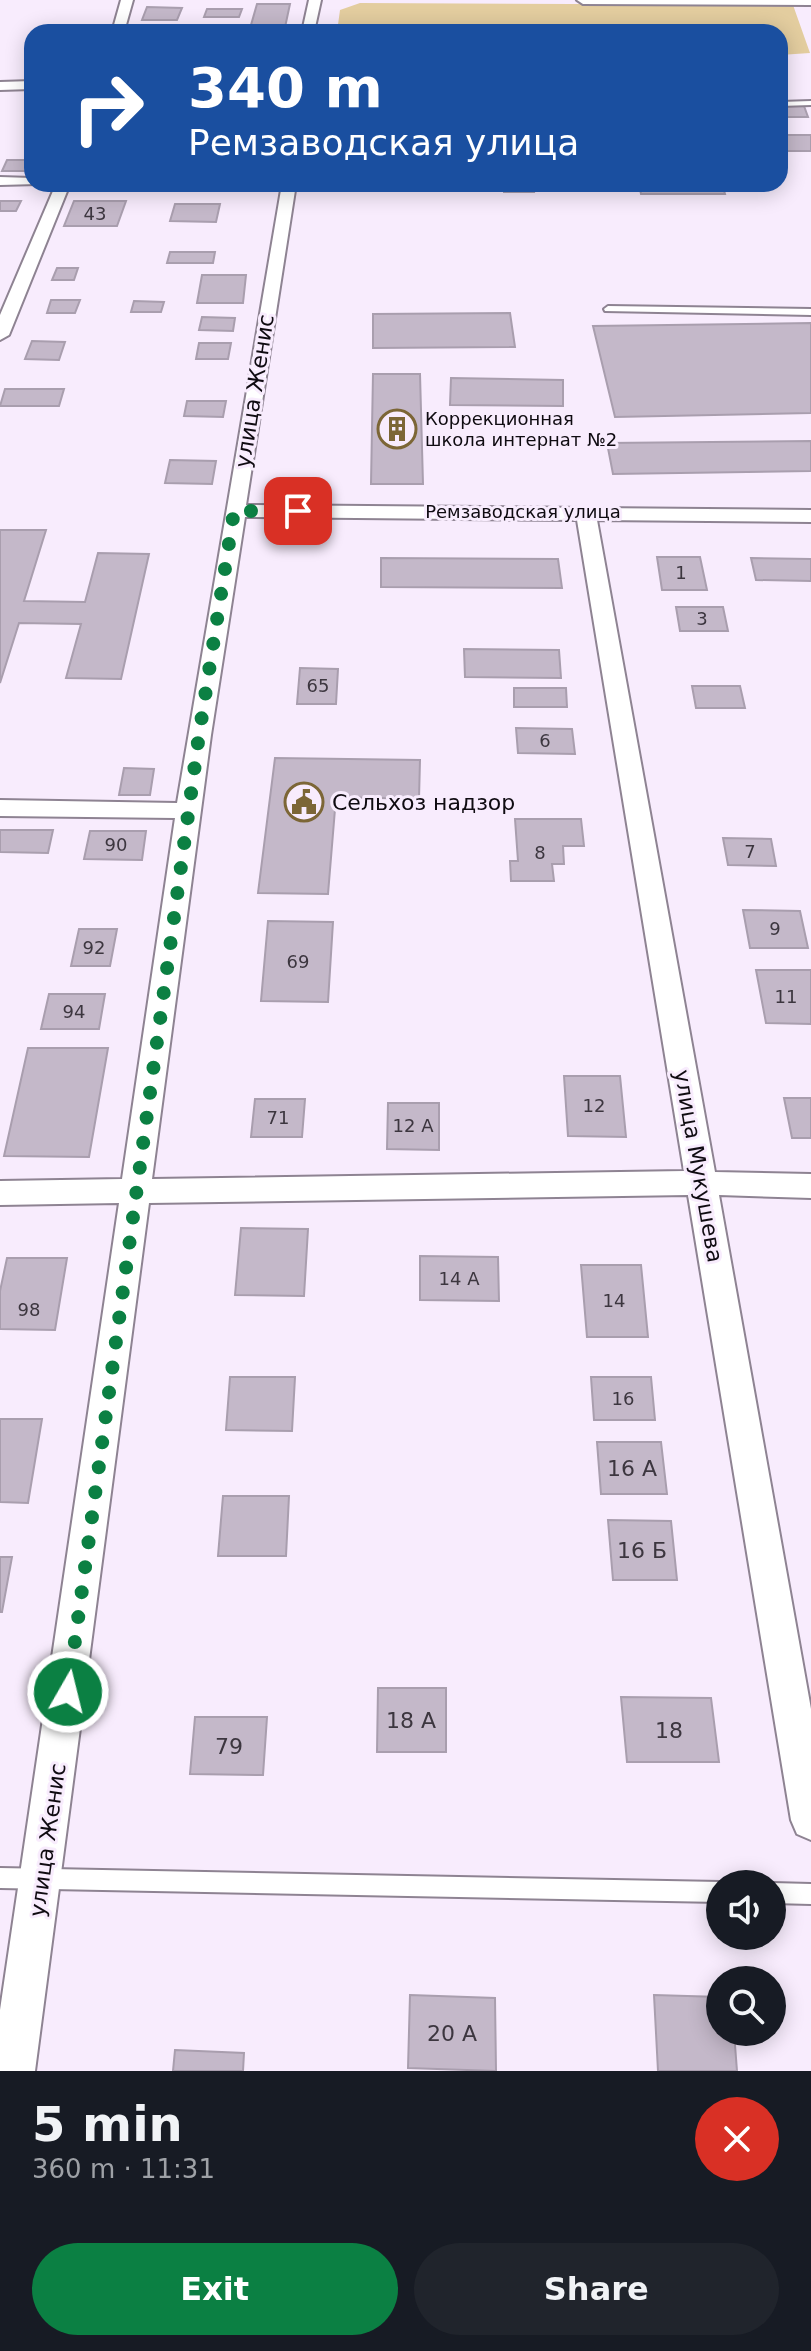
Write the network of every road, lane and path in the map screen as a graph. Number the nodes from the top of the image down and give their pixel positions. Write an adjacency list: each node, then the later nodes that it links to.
1 (127, 0): 5 (street)
2 (315, 0): 6 (street)
3 (583, 0): 4 (street)
4 (805, 4)
5 (120, 24)
6 (310, 24)
7 (24, 85): 8 (street)
8 (0, 86)
9 (811, 103): 10 (lane)
10 (788, 104)
11 (0, 181): 12 (street)
12 (24, 182)
13 (60, 192): 17 (street)
14 (288, 192): 18 (street, улица Женис)
15 (608, 309): 16 (lane)
16 (811, 312)
17 (1, 331)
18 (234, 511): 19 (street, Ремзаводская улица); 22 (street, улица Женис)
19 (586, 512): 20 (street, Ремзаводская улица); 23 (street, улица Мукушева)
20 (811, 516)
21 (0, 808): 22 (street)
22 (191, 811): 26 (street, улица Женис)
23 (702, 1183): 24 (street); 26 (street); 27 (street, улица Мукушева)
24 (811, 1186)
25 (0, 1193): 26 (street)
26 (137, 1194): 29 (street, улица Женис)
27 (811, 1820)
28 (0, 1878): 29 (lane)
29 (42, 1878): 30 (lane); 33 (street, улица Женис)
30 (706, 1892)
31 (786, 1893): 32 (lane)
32 (811, 1894)
33 (13, 2071)

